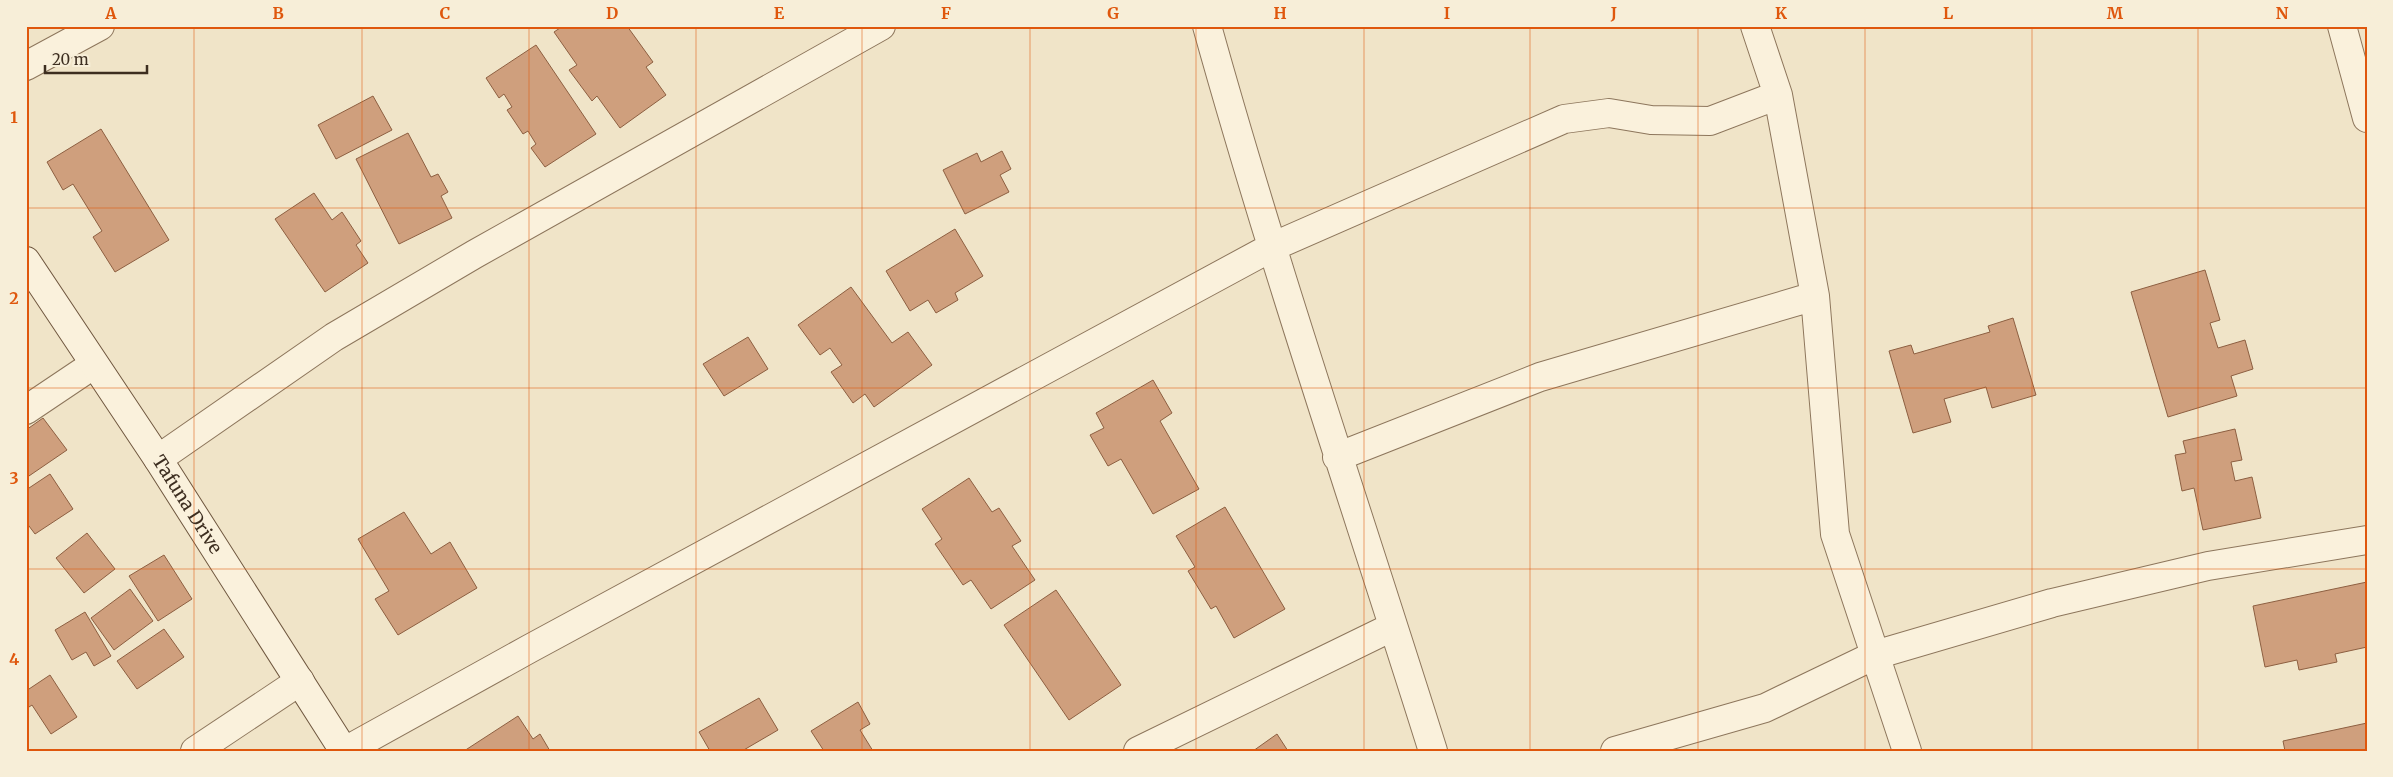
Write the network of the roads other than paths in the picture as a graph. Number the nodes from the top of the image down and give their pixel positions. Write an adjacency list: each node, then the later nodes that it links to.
1 (100, 26): 6 (street)
2 (881, 26): 15 (street)
3 (1207, 26): 9 (street)
4 (1755, 26): 7 (street)
5 (2342, 26): 8 (street)
6 (26, 66)
7 (1778, 95): 9 (street); 11 (street)
8 (2367, 118)
9 (1272, 248): 14 (street); 21 (street)
10 (26, 261): 12 (street, Tafuna Drive)
11 (1815, 296): 14 (street); 18 (street)
12 (93, 364): 13 (street); 15 (street, Tafuna Drive)
13 (26, 410)
14 (1337, 456): 17 (street)
15 (158, 459): 19 (street, Tafuna Drive)
16 (2367, 540): 18 (street)
17 (1392, 627): 22 (street); 23 (street)
18 (1875, 655): 24 (street); 25 (street)
19 (300, 681): 20 (street); 21 (street, Tafuna Drive)
20 (195, 751)
21 (345, 751)
22 (1138, 751)
23 (1433, 751)
24 (1615, 751)
25 (1907, 751)

